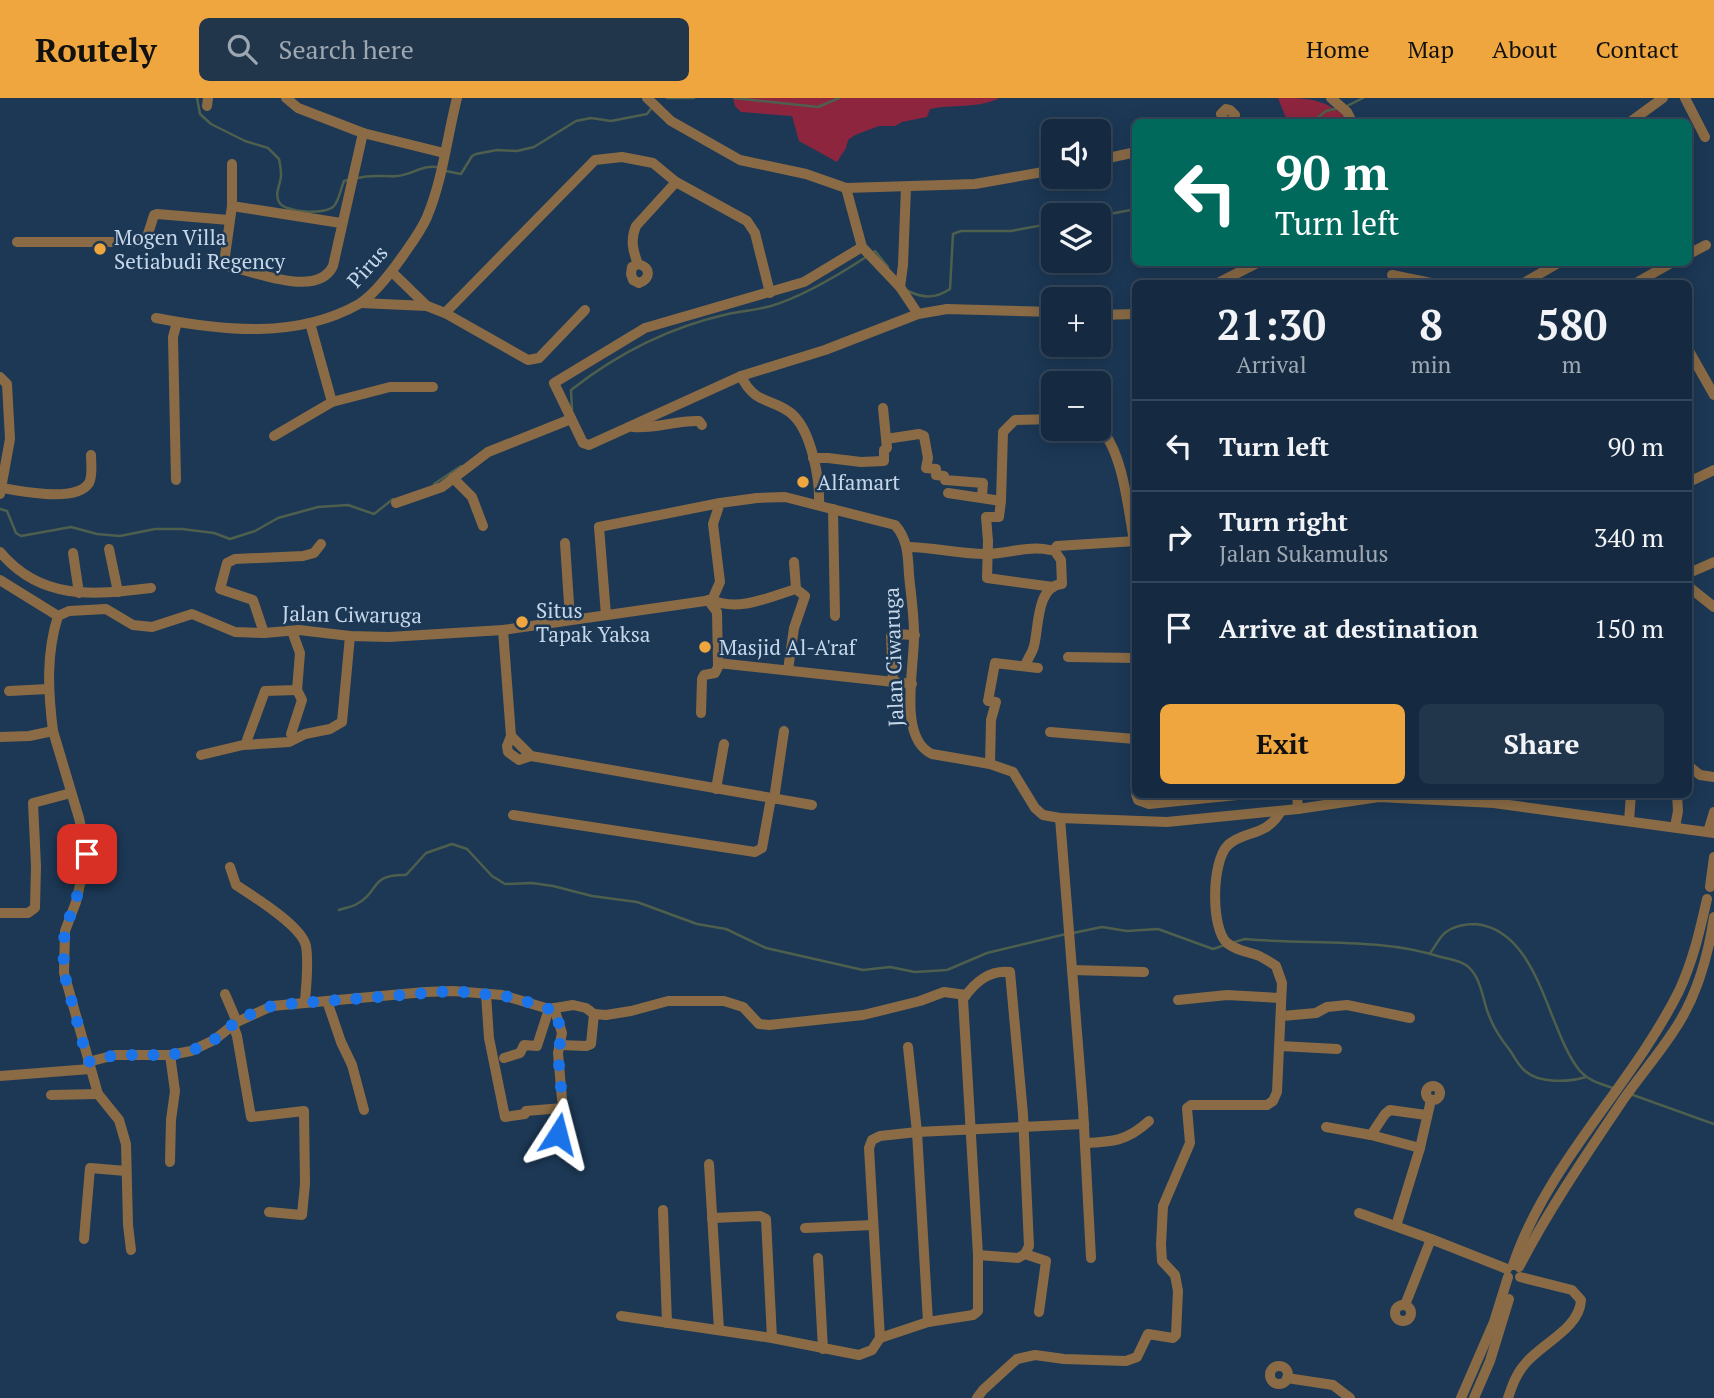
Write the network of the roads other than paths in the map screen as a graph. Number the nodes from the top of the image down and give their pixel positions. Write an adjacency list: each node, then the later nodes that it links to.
1 (286, 98): 9 (street)
2 (457, 98): 11 (street, Pirus)
3 (648, 98): 18 (street)
4 (1331, 98): 7 (street)
5 (1663, 98): 8 (street)
6 (1685, 98): 10 (street)
7 (1351, 119)
8 (1634, 119)
9 (363, 133): 11 (street); 21 (street)
10 (1704, 137)
11 (444, 153): 30 (street, Pirus)
12 (1132, 153): 13 (street)
13 (1111, 157)
14 (232, 164): 19 (street)
15 (1041, 172): 17 (street)
16 (676, 182): 26 (street); 37 (street); 42 (street)
17 (906, 187): 18 (street); 36 (street)
18 (846, 188): 24 (street)
19 (232, 206): 20 (street); 21 (street)
20 (229, 220): 21 (street); 22 (street)
21 (341, 223)
22 (17, 242)
23 (1706, 245): 25 (street)
24 (862, 247): 36 (street); 37 (street)
25 (1692, 252)
26 (638, 264)
27 (1251, 266): 32 (street)
28 (1549, 266): 34 (street)
29 (1666, 266): 35 (street)
30 (392, 272): 38 (street, Pirus); 39 (street)
31 (1392, 275): 33 (street)
32 (1224, 280)
33 (1416, 280)
34 (1530, 280)
35 (1641, 280)
36 (900, 287): 43 (street)
37 (770, 293): 56 (street)
38 (361, 303): 39 (street); 48 (street, Pirus)
39 (427, 306): 42 (street)
40 (585, 310): 42 (street)
41 (1041, 312): 43 (street)
42 (445, 313)
43 (918, 314): 50 (street)
44 (1132, 314): 45 (street)
45 (1111, 315)
46 (156, 318): 47 (street, Pirus)
47 (177, 322): 48 (street, Pirus); 67 (street)
48 (310, 323): 54 (street)
49 (1692, 356): 53 (street)
50 (741, 376): 59 (street); 64 (street)
51 (0, 377): 69 (street)
52 (433, 387): 54 (street)
53 (1714, 395)
54 (332, 402): 60 (street)
55 (883, 408): 61 (street)
56 (571, 419): 59 (street); 66 (street)
57 (1041, 419): 72 (street)
58 (702, 425): 59 (street)
59 (631, 427)
60 (274, 436)
61 (886, 439): 64 (street); 71 (street)
62 (1108, 441): 78 (street)
63 (91, 455): 69 (street)
64 (813, 458): 75 (street)
65 (1714, 470): 68 (street)
66 (453, 478): 73 (street); 77 (street)
67 (176, 480)
68 (1692, 481)
69 (1, 491)
70 (948, 493): 71 (street)
71 (982, 498): 72 (street)
72 (1001, 501): 87 (street)
73 (396, 503)
74 (720, 503): 75 (street); 98 (street); 100 (street)
75 (820, 505): 76 (street)
76 (833, 509): 82 (street); 102 (street)
77 (483, 526)
78 (1132, 528)
79 (1132, 541): 92 (street)
80 (565, 543): 103 (street)
81 (321, 544): 106 (street)
82 (907, 547): 87 (street); 107 (street, Jalan Ciwaruga)
83 (109, 549): 96 (street)
84 (1051, 550): 87 (street)
85 (0, 552): 97 (street)
86 (73, 553): 97 (street)
87 (988, 554): 92 (street)
88 (794, 562): 94 (street)
89 (1714, 562): 90 (street)
90 (1692, 572)
91 (0, 580): 101 (street)
92 (1054, 587): 112 (street)
93 (150, 588): 96 (street)
94 (796, 589): 98 (street, Jalan Ciwaruga); 114 (street)
95 (1692, 589): 99 (street)
96 (118, 592): 97 (street)
97 (79, 593)
98 (710, 600): 100 (street, Jalan Ciwaruga); 111 (street)
99 (1714, 607)
100 (606, 615): 103 (street, Jalan Ciwaruga)
101 (58, 616): 106 (street, Jalan Ciwaruga); 117 (street)
102 (835, 616)
103 (570, 618): 104 (street, Jalan Ciwaruga)
104 (503, 630): 108 (street, Jalan Ciwaruga); 133 (street)
105 (292, 631): 106 (street, Jalan Ciwaruga); 108 (street, Jalan Ciwaruga); 118 (street)
106 (264, 634)
107 (915, 635): 115 (street); 116 (street, Jalan Ciwaruga)
108 (350, 636): 129 (street)
109 (1068, 657): 110 (street)
110 (1132, 658)
111 (718, 663): 114 (street); 120 (street)
112 (1025, 666): 113 (street); 130 (street)
113 (1038, 668)
114 (788, 670): 115 (street)
115 (893, 681): 116 (street)
116 (912, 684): 130 (street, Jalan Ciwaruga)
117 (48, 689): 119 (street); 121 (street)
118 (297, 690): 124 (street); 127 (street)
119 (9, 691)
120 (701, 713)
121 (53, 731): 125 (street); 134 (street)
122 (784, 731): 143 (street)
123 (1051, 732): 126 (street)
124 (291, 734)
125 (0, 737)
126 (1132, 739)
127 (247, 740)
128 (724, 744): 133 (street)
129 (201, 755)
130 (990, 764): 150 (street, Jalan Ciwaruga)
131 (1692, 768): 132 (street)
132 (1714, 777)
133 (716, 789): 143 (street)
134 (71, 793): 157 (street); 179 (street)
135 (1137, 798): 136 (street)
136 (1210, 798)
137 (1250, 798): 148 (street)
138 (1297, 798): 145 (street)
139 (1372, 798): 145 (street, Jalan Ciwaruga)
140 (1432, 798): 151 (street, Jalan Ciwaruga)
141 (1631, 798): 151 (street)
142 (1678, 798): 152 (street)
143 (773, 799): 144 (street); 149 (street)
144 (812, 805)
145 (1298, 809): 146 (street, Jalan Ciwaruga)
146 (1281, 811): 148 (street, Jalan Ciwaruga); 164 (street)
147 (1714, 812): 153 (street)
148 (1250, 813): 150 (street, Jalan Ciwaruga)
149 (513, 815)
150 (1060, 818): 159 (street)
151 (1629, 821): 152 (street, Jalan Ciwaruga)
152 (1675, 827): 153 (street, Jalan Ciwaruga)
153 (1711, 833)
154 (1714, 857): 156 (street)
155 (230, 867): 167 (street)
156 (1711, 894): 214 (street)
157 (0, 913)
158 (1714, 917): 214 (street)
159 (1072, 970): 160 (street); 188 (street)
160 (1144, 972)
161 (225, 994): 172 (street)
162 (486, 994): 166 (street); 168 (street); 184 (street)
163 (966, 995): 169 (street); 190 (street); 191 (street)
164 (1280, 999): 165 (street); 170 (street)
165 (1178, 1000)
166 (327, 1001): 167 (street); 185 (street)
167 (305, 1002): 172 (street)
168 (552, 1008): 169 (street); 173 (street); 178 (street)
169 (594, 1014): 173 (street)
170 (1282, 1016): 171 (street); 174 (street)
171 (1410, 1018)
172 (235, 1023): 177 (street); 201 (street)
173 (560, 1045): 184 (street)
174 (1280, 1046): 176 (street); 226 (street)
175 (908, 1047): 192 (street)
176 (1337, 1049)
177 (170, 1055): 179 (street); 197 (street)
178 (504, 1058)
179 (89, 1066): 180 (street); 181 (street)
180 (0, 1076)
181 (98, 1094): 182 (street); 199 (street)
182 (51, 1095)
183 (1431, 1100): 186 (street)
184 (563, 1108): 193 (street)
185 (364, 1110)
186 (1426, 1115): 194 (street); 196 (street)
187 (1149, 1121): 195 (street)
188 (1083, 1124): 190 (street); 195 (street)
189 (1326, 1127): 194 (street)
190 (1024, 1128): 191 (street); 210 (street)
191 (969, 1130): 192 (street); 211 (street)
192 (917, 1132): 204 (street); 218 (street)
193 (558, 1134)
194 (1371, 1135): 196 (street)
195 (1085, 1143): 213 (street)
196 (1420, 1148): 205 (street)
197 (170, 1162)
198 (709, 1164): 203 (street)
199 (126, 1171): 207 (street); 209 (street)
200 (663, 1210): 219 (street)
201 (269, 1212)
202 (1359, 1213): 205 (street)
203 (712, 1217): 220 (street); 221 (street)
204 (873, 1225): 206 (street); 222 (street)
205 (1396, 1226): 208 (street)
206 (805, 1228)
207 (84, 1239)
208 (1431, 1239): 214 (street); 215 (street)
209 (131, 1250)
210 (1025, 1254): 211 (street); 216 (street)
211 (978, 1255): 218 (street)
212 (818, 1258): 223 (street)
213 (1091, 1258)
214 (1514, 1272): 224 (street); 230 (street)
215 (1405, 1305)
216 (1039, 1312)
217 (621, 1316): 219 (street)
218 (928, 1322): 222 (street)
219 (667, 1323): 220 (street)
220 (719, 1330): 221 (street)
221 (772, 1338): 223 (street)
222 (880, 1338): 223 (street)
223 (823, 1349)
224 (1485, 1357): 228 (street); 229 (street)
225 (1287, 1378): 227 (street)
226 (977, 1398)
227 (1350, 1398)
228 (1461, 1398)
229 (1474, 1398)
230 (1508, 1398)

